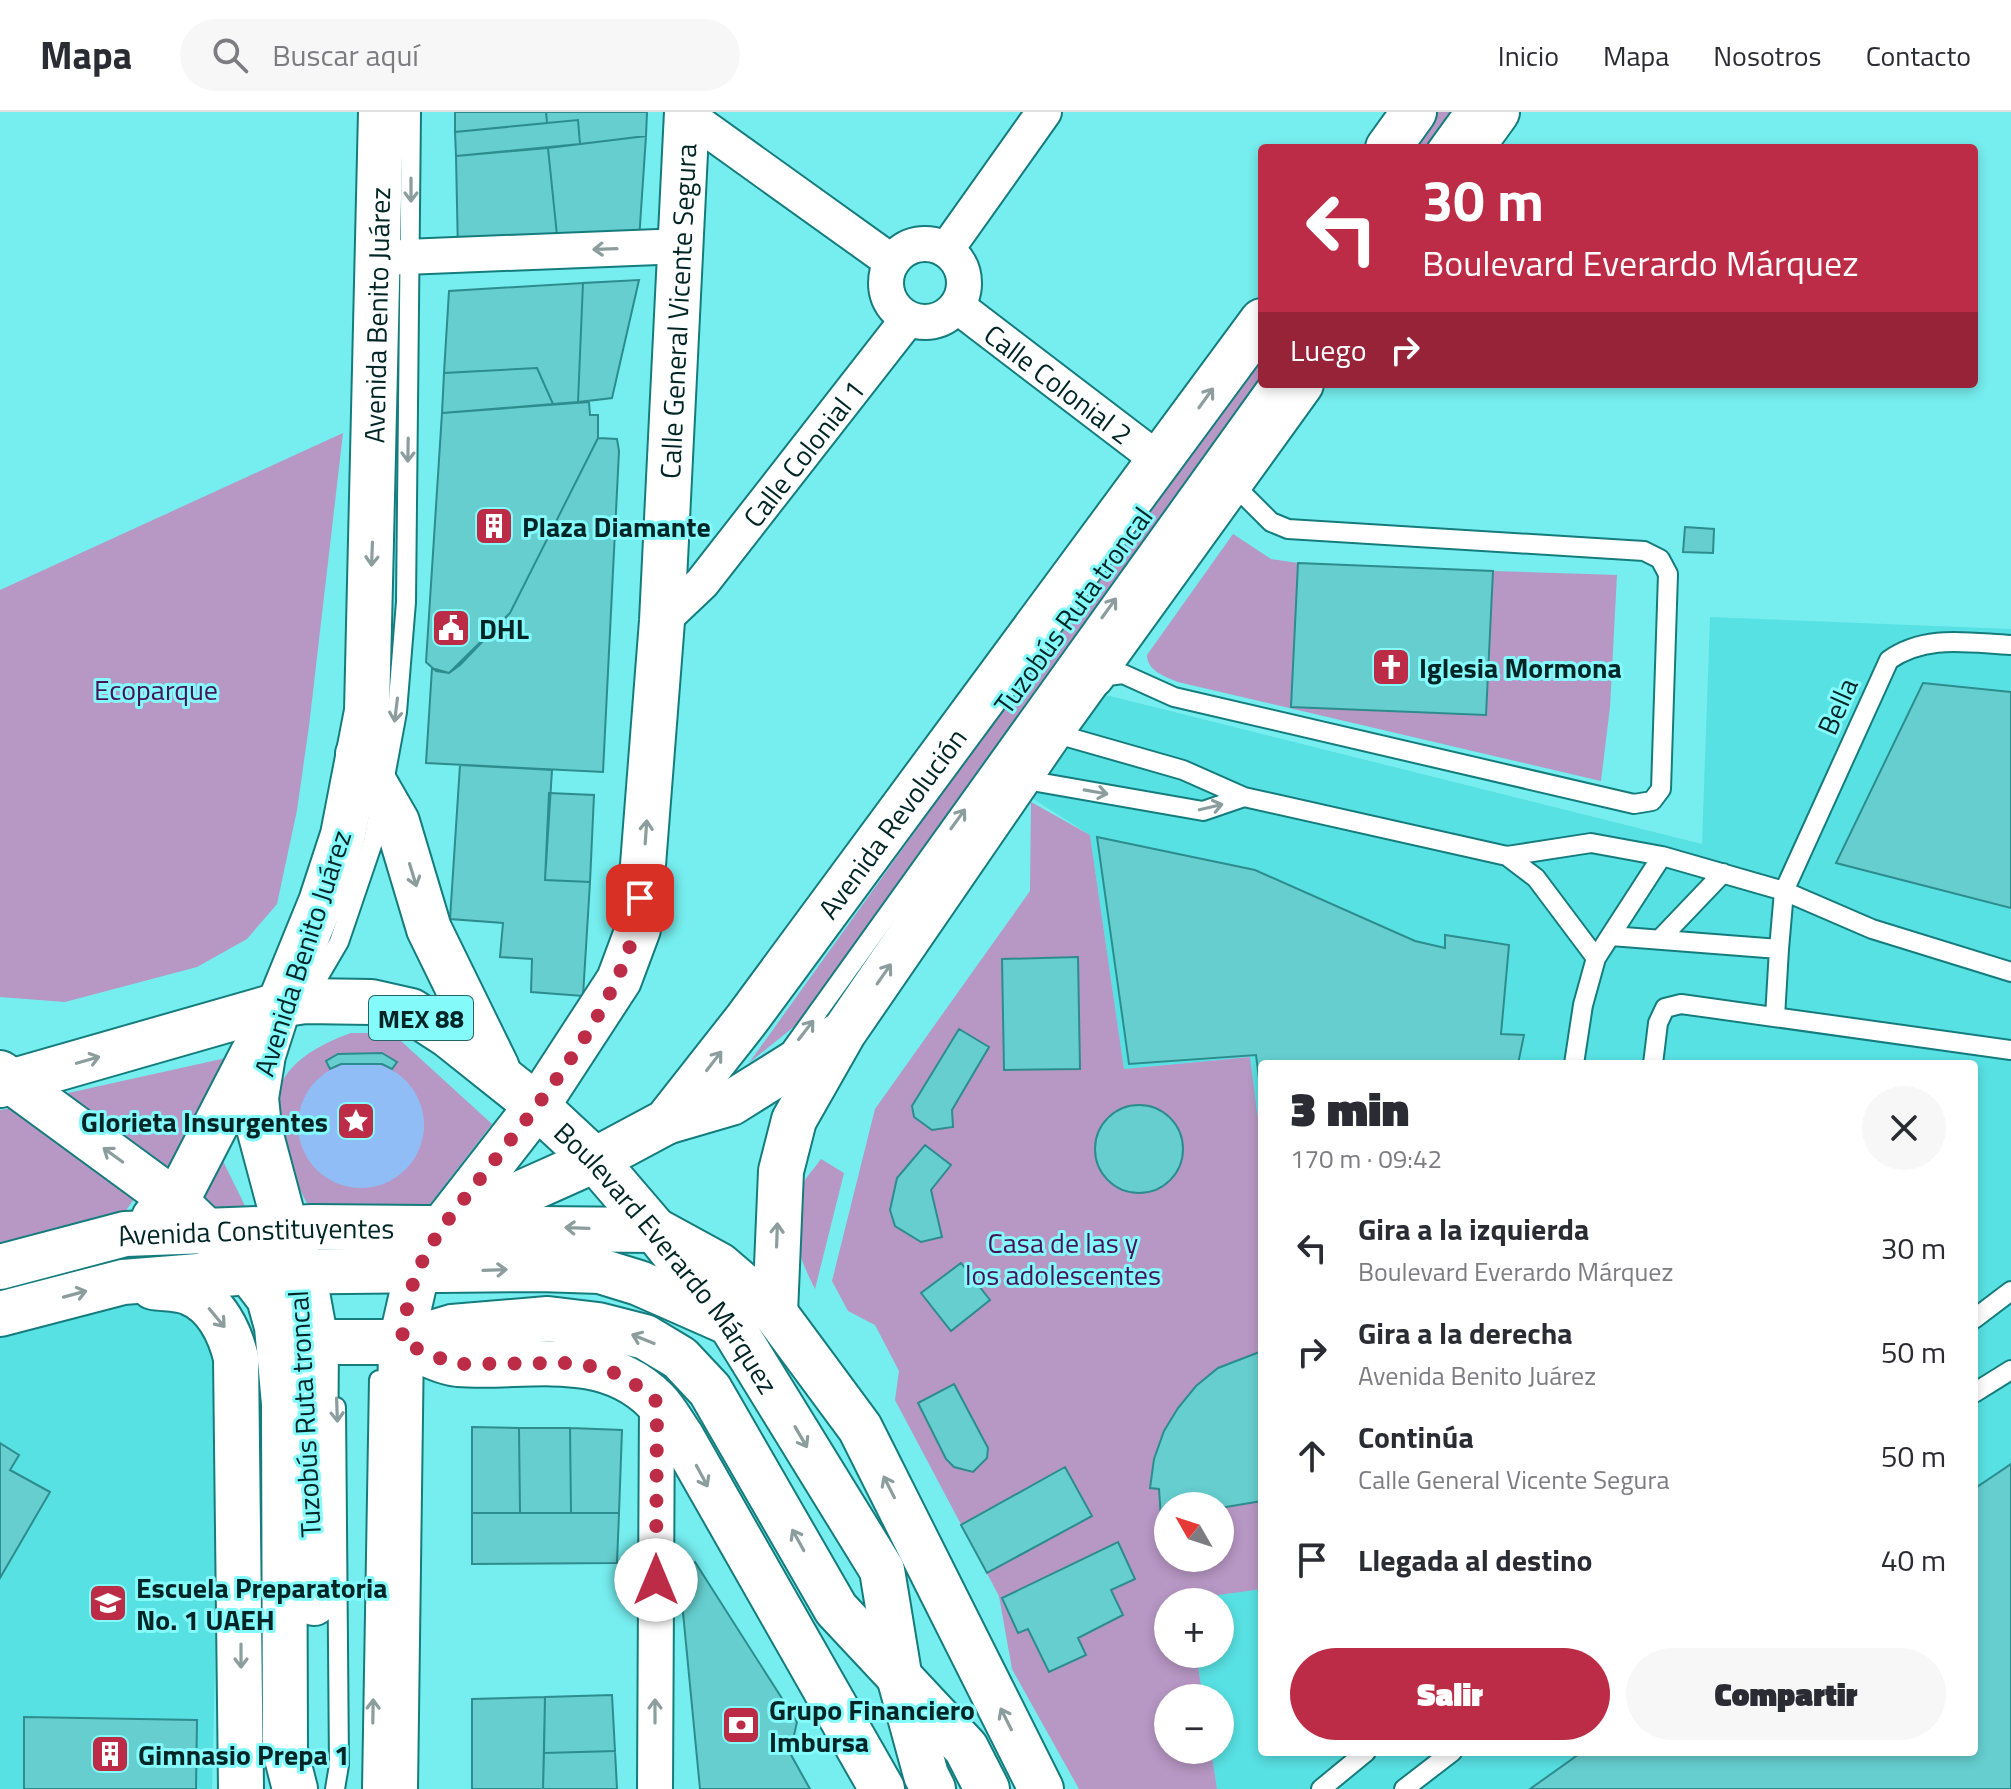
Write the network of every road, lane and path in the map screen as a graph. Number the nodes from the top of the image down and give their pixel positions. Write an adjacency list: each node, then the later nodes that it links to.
1 (381, 112): 13 (main road, Avenida Benito Juárez)
2 (411, 112): 13 (lane, one-way to 13)
3 (1044, 112): 12 (street)
4 (1414, 112): 8 (main road)
5 (1463, 112): 9 (lane)
6 (1497, 112): 10 (main road)
7 (687, 114): 11 (main road, Calle General Vicente Segura); 14 (street)
8 (1391, 144)
9 (1440, 144)
10 (1474, 144)
11 (683, 246): 13 (street, one-way to 13); 22 (main road, Calle General Vicente Segura)
12 (946, 250): 14 (street); 15 (street)
13 (395, 258): 25 (main road, Avenida Benito Juárez, one-way to 25); 27 (lane, one-way to 27)
14 (892, 262): 16 (street)
15 (957, 306): 16 (street); 20 (street, Calle Colonial 2)
16 (908, 319): 22 (street, Calle Colonial 1)
17 (1258, 326): 20 (main road, Avenida Revolución, one-way to 17)
18 (1265, 388): 46 (lane, Tuzobús Ruta troncal, one-way to 18)
19 (1298, 388): 21 (main road)
20 (1160, 461): 48 (main road, Avenida Revolución, one-way to 20)
21 (1241, 467): 24 (main road); 24 (lane)
22 (662, 621): 47 (main road, Calle General Vicente Segura, one-way to 22)
23 (2011, 645): 32 (lane, Bella)
24 (1050, 732): 26 (main road); 28 (lane)
25 (358, 754): 27 (main road); 38 (main road, Avenida Benito Juárez)
26 (1019, 779): 28 (lane, one-way to 28); 40 (main road, one-way to 26)
27 (381, 795): 38 (lane); 44 (main road, one-way to 44)
28 (1244, 797): 29 (lane)
29 (1507, 856): 30 (lane); 36 (lane)
30 (1662, 856): 31 (lane); 33 (lane)
31 (1723, 873): 32 (lane); 34 (lane)
32 (1784, 891): 35 (lane, Bella); 37 (lane)
33 (1611, 936): 34 (lane); 36 (lane)
34 (1660, 939): 35 (lane)
35 (1779, 949): 39 (lane, Bella)
36 (1596, 958): 42 (lane)
37 (2011, 972)
38 (292, 1003): 44 (main road, Boulevard Everardo Márquez / MEX 88); 45 (main road, Boulevard Everardo Márquez, one-way to 38); 50 (main road); 57 (main road, Avenida Benito Juárez)
39 (1775, 1017): 41 (lane); 43 (lane)
40 (844, 1032): 46 (main road); 61 (main road, one-way to 40)
41 (2011, 1050)
42 (1575, 1060)
43 (1653, 1060)
44 (501, 1077): 47 (main road, Boulevard Everardo Márquez / MEX 88)
45 (4, 1080): 50 (main road, one-way to 45)
46 (731, 1103): 48 (main road); 49 (lane, Tuzobús Ruta troncal)
47 (537, 1106): 49 (main road, Boulevard Everardo Márquez / MEX 88); 51 (main road)
48 (666, 1122): 49 (main road, Avenida Revolución)
49 (601, 1167): 51 (main road, Avenida Revolución); 52 (main road, Boulevard Everardo Márquez / MEX 88)
50 (176, 1202): 53 (main road); 54 (main road)
51 (441, 1229): 52 (main road, Avenida Constituyentes, one-way to 51); 57 (main road, Avenida Constituyentes); 58 (main road)
52 (655, 1230): 61 (main road, Avenida Constituyentes); 64 (main road, Boulevard Everardo Márquez / MEX 88)
53 (210, 1232): 54 (main road, Avenida Constituyentes); 56 (main road); 57 (main road, Avenida Constituyentes)
54 (125, 1234): 55 (main road, Avenida Constituyentes)
55 (0, 1267)
56 (249, 1272): 57 (main road, Avenida Constituyentes); 59 (main road, Avenida Constituyentes); 74 (main road)
57 (315, 1272): 58 (main road, Avenida Constituyentes); 65 (main road, Boulevard Everardo Márquez / MEX 88); 75 (main road, Avenida Benito Juárez)
58 (410, 1272): 64 (main road, Avenida Constituyentes, one-way to 64); 65 (main road)
59 (123, 1282): 62 (main road, Avenida Constituyentes, one-way to 59); 73 (main road, one-way to 73)
60 (2011, 1291): 63 (lane)
61 (775, 1313): 83 (main road, Boulevard Everardo Márquez, one-way to 61)
62 (0, 1314)
63 (1978, 1316)
64 (730, 1323): 70 (main road, Boulevard Everardo Márquez / MEX 88, one-way to 70)
65 (390, 1342): 69 (main road, Boulevard Everardo Márquez); 70 (main road, Boulevard Everardo Márquez / MEX 88, one-way to 65); 77 (lane, one-way to 65); 78 (main road)
66 (2011, 1370): 68 (lane)
67 (336, 1387): 76 (lane, Tuzobús Ruta troncal, one-way to 76)
68 (1978, 1391)
69 (657, 1402): 79 (street, one-way to 69); 80 (main road, Boulevard Everardo Márquez, one-way to 80)
70 (900, 1680): 81 (main road, Boulevard Everardo Márquez / MEX 88); 82 (main road, Boulevard Everardo Márquez / MEX 88)
71 (1361, 1756): 84 (lane)
72 (1447, 1756): 85 (lane)
73 (241, 1789)
74 (295, 1789)
75 (311, 1789)
76 (335, 1789)
77 (372, 1789)
78 (395, 1789)
79 (655, 1789)
80 (882, 1789)
81 (933, 1789)
82 (987, 1789)
83 (1041, 1789)
84 (1321, 1789)
85 (1404, 1789)

